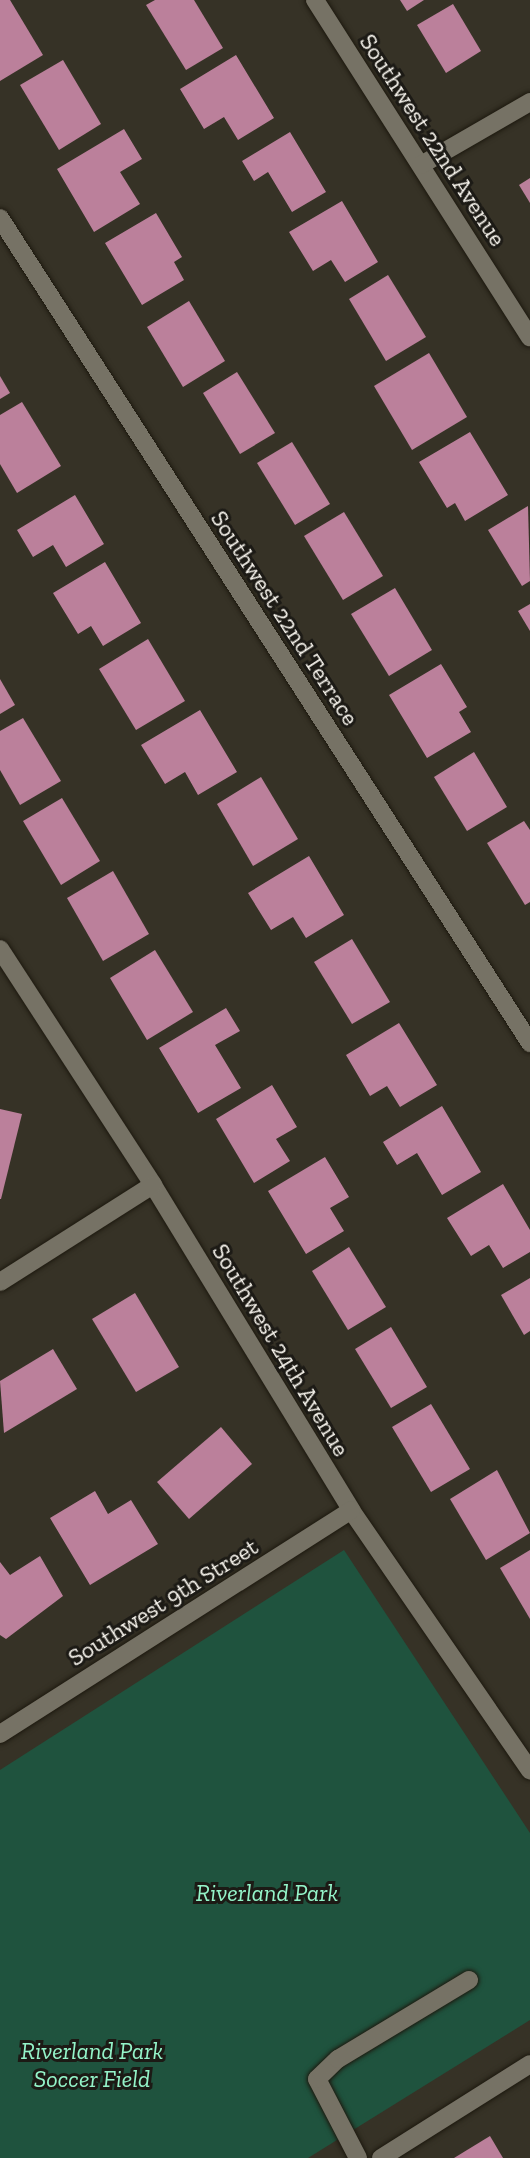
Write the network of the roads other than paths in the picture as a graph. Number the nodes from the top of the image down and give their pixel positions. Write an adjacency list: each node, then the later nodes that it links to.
1 (315, 0): 3 (street, Southwest 22nd Avenue)
2 (530, 102): 3 (street)
3 (421, 165): 5 (street, Southwest 22nd Avenue)
4 (0, 218): 7 (street, Southwest 22nd Terrace)
5 (530, 337)
6 (0, 949): 8 (street, Southwest 24th Avenue)
7 (530, 1043)
8 (153, 1185): 9 (street); 10 (street, Southwest 24th Avenue)
9 (0, 1282)
10 (351, 1510): 11 (street, Southwest 9th Street); 12 (street, Southwest 24th Avenue)
11 (0, 1734)
12 (530, 1770)
13 (469, 1980): 15 (street)
14 (527, 2071): 16 (street)
15 (358, 2158)
16 (381, 2158)

